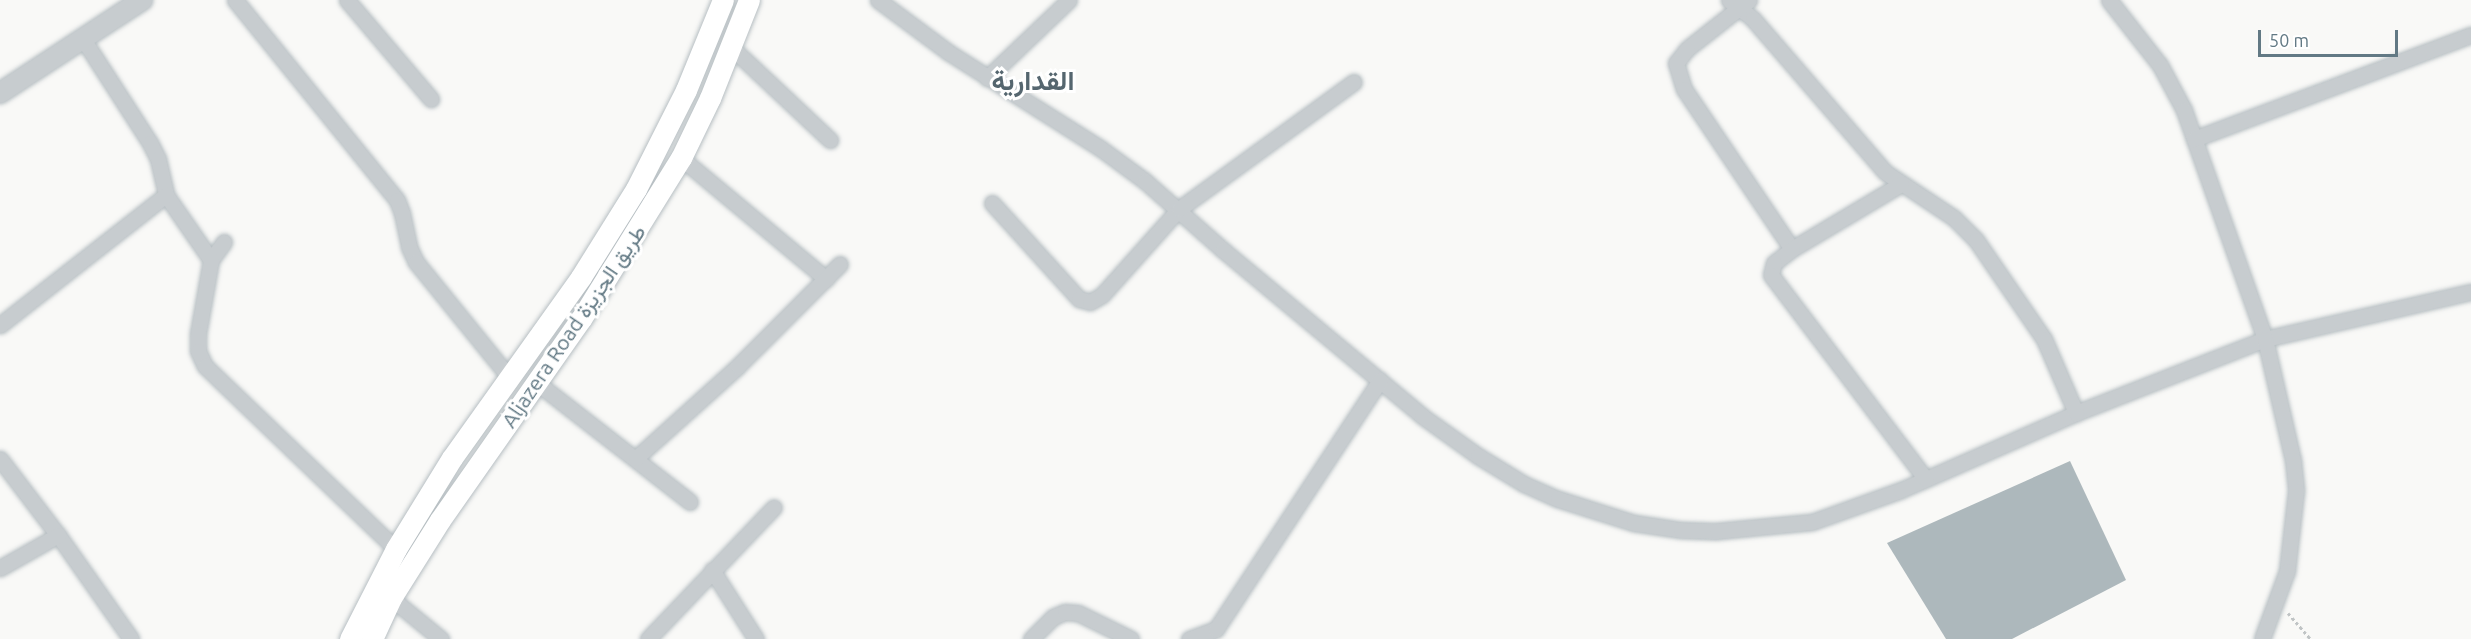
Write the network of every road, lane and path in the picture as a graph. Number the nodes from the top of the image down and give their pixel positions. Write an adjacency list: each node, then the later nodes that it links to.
1 (142, 0): 11 (street)
2 (235, 0): 32 (street)
3 (347, 0): 16 (street)
4 (723, 0): 32 (main road, Aljazera Road طريق الجزيزة)
5 (749, 0): 12 (main road, Aljazera Road طريق الجزيزة)
6 (878, 0): 13 (street)
7 (1069, 0): 13 (street)
8 (2109, 0): 17 (street)
9 (1739, 2): 20 (street); 25 (street)
10 (2471, 35): 17 (street)
11 (83, 39): 15 (street); 21 (street)
12 (731, 47): 18 (street); 19 (main road, Aljazera Road طريق الجزيزة)
13 (987, 78): 23 (street)
14 (1354, 82): 23 (street)
15 (0, 93)
16 (431, 99)
17 (2194, 139): 31 (street)
18 (830, 140)
19 (681, 158): 28 (street); 34 (main road, Aljazera Road طريق الجزيزة)
20 (1902, 184): 25 (street); 35 (street)
21 (166, 195): 26 (street); 30 (street)
22 (992, 203): 23 (street)
23 (1179, 209): 33 (street)
24 (224, 242): 26 (street)
25 (1792, 249): 38 (street)
26 (211, 260): 42 (street)
27 (840, 264): 28 (street)
28 (826, 279): 36 (street)
29 (2471, 292): 31 (street)
30 (0, 326)
31 (2265, 339): 35 (street); 46 (street)
32 (509, 376): 42 (main road, Aljazera Road طريق الجزيزة)
33 (1380, 380): 38 (street); 47 (street)
34 (536, 382): 36 (street); 45 (main road, Aljazera Road طريق الجزيزة)
35 (2076, 413): 38 (street)
36 (636, 458): 39 (street)
37 (0, 459): 41 (street)
38 (1926, 479)
39 (690, 502)
40 (774, 507): 44 (street)
41 (58, 535): 43 (street); 48 (street)
42 (396, 549): 49 (main road, Aljazera Road طريق الجزيزة)
43 (0, 568)
44 (712, 570): 52 (street); 53 (street)
45 (392, 598): 50 (main road, Aljazera Road طريق الجزيزة); 51 (street)
46 (2277, 601): 57 (street); 58 (path)
47 (1220, 634): 56 (street)
48 (128, 638)
49 (350, 639)
50 (372, 639)
51 (441, 639)
52 (648, 639)
53 (756, 639)
54 (1031, 639): 55 (street)
55 (1131, 639)
56 (1189, 639)
57 (2262, 639)
58 (2311, 639)

